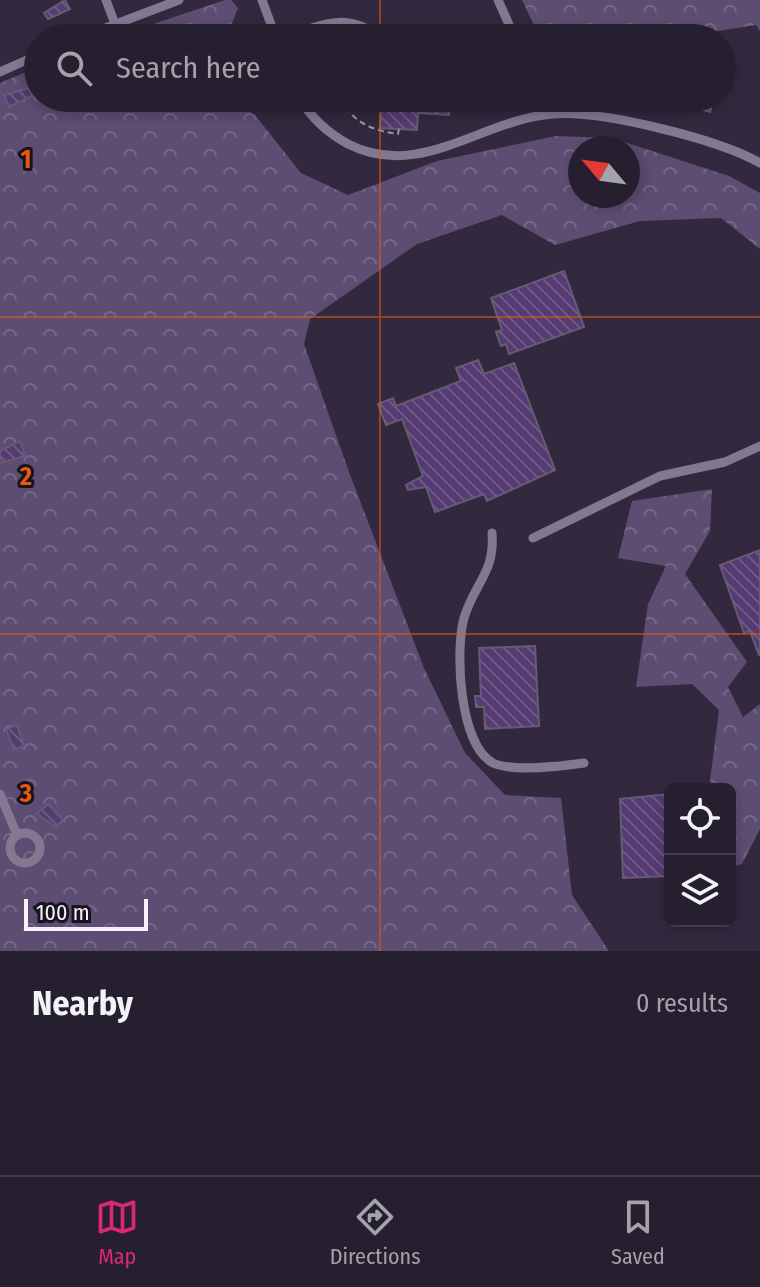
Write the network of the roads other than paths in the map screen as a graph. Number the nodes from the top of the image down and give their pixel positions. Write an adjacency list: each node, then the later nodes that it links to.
1 (106, 0): 5 (street)
2 (179, 0): 5 (street)
3 (262, 0): 6 (street)
4 (498, 0): 9 (street)
5 (115, 24)
6 (271, 24)
7 (328, 24): 8 (street)
8 (354, 24)
9 (509, 24)
10 (24, 61): 11 (street)
11 (0, 72)
12 (310, 112): 13 (street)
13 (546, 114): 14 (street)
14 (760, 163)
15 (760, 446): 17 (street)
16 (492, 533): 18 (street)
17 (533, 538)
18 (584, 763)
19 (0, 794): 20 (street)
20 (17, 835)

